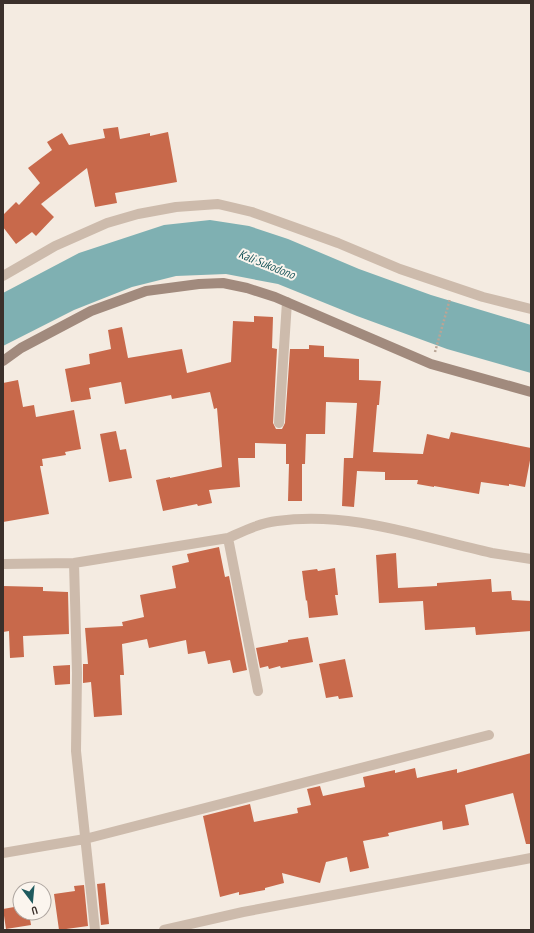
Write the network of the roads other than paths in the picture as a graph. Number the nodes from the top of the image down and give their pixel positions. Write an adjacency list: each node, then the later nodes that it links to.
1 (3, 276): 3 (street)
2 (287, 302): 4 (main road); 5 (main road); 6 (street)
3 (531, 310)
4 (3, 361)
5 (531, 392)
6 (279, 423)
7 (228, 538): 8 (street); 9 (street); 11 (street)
8 (531, 560)
9 (74, 563): 10 (street); 13 (street)
10 (3, 564)
11 (258, 692)
12 (489, 735): 13 (street)
13 (85, 839): 14 (street); 16 (street)
14 (3, 853)
15 (531, 858): 17 (street)
16 (95, 930)
17 (164, 930)

